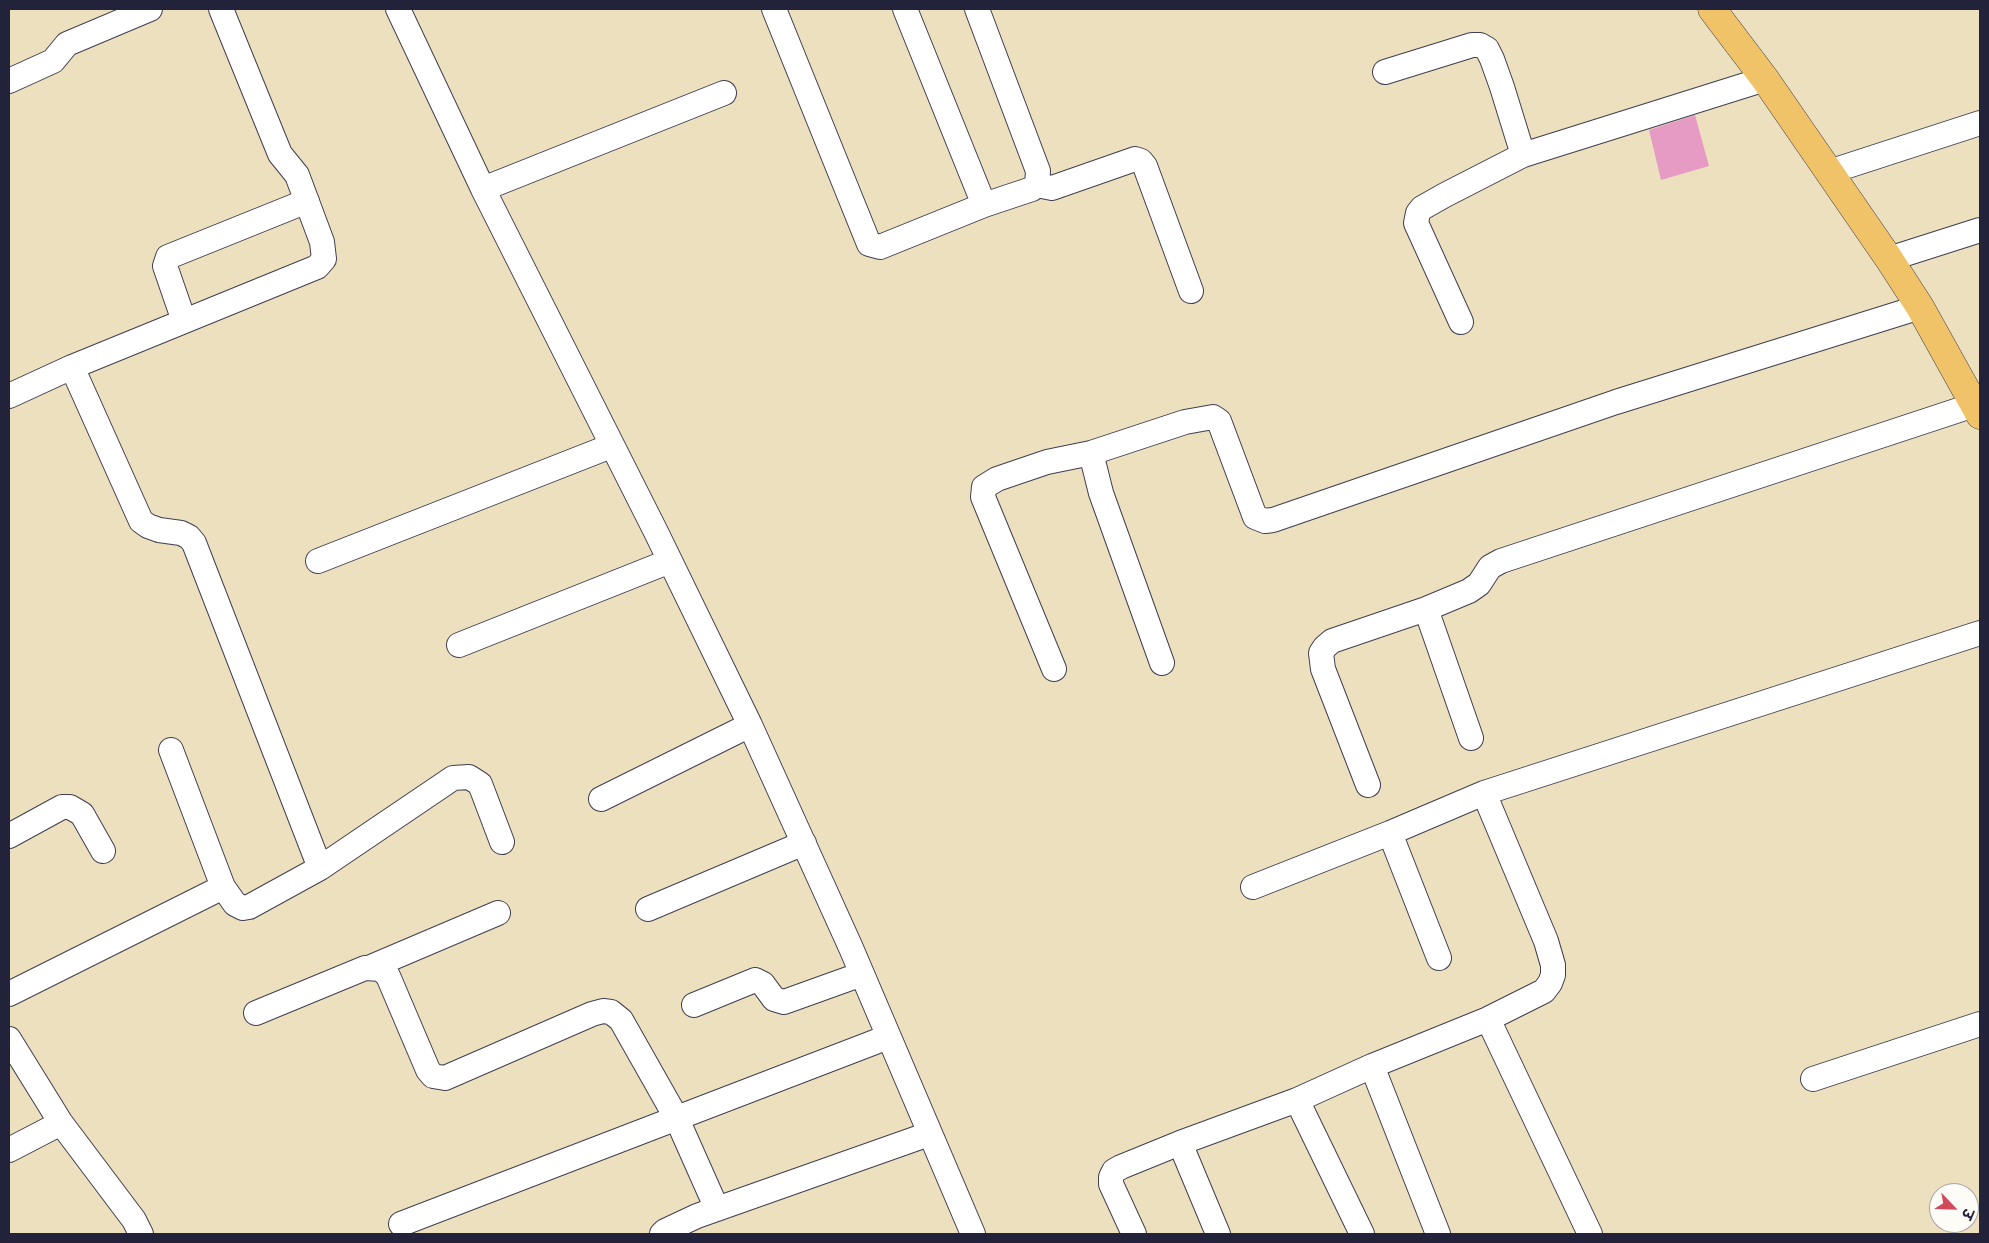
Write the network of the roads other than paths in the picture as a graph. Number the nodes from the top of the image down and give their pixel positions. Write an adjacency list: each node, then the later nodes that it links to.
1 (150, 9): 10 (street)
2 (221, 9): 17 (street)
3 (398, 9): 16 (street)
4 (774, 9): 18 (street)
5 (904, 9): 18 (street)
6 (977, 9): 15 (street)
7 (1712, 9): 9 (main road)
8 (1385, 72): 13 (street)
9 (1765, 78): 13 (street); 14 (main road)
10 (9, 81)
11 (724, 93): 16 (street)
12 (1980, 123): 14 (street)
13 (1523, 154): 24 (street)
14 (1829, 172): 20 (main road)
15 (1037, 185): 18 (street); 21 (street)
16 (483, 189): 28 (street)
17 (307, 201): 23 (street); 23 (street)
18 (984, 205)
19 (1980, 230): 20 (street)
20 (1889, 259): 22 (main road)
21 (1191, 292)
22 (1920, 307): 27 (main road); 29 (street)
23 (184, 321): 25 (street)
24 (1461, 322)
25 (72, 367): 26 (street); 48 (street)
26 (9, 396)
27 (1978, 408): 32 (street)
28 (611, 446): 30 (street); 31 (street)
29 (1091, 453): 35 (street); 36 (street)
30 (318, 561)
31 (670, 561): 34 (street); 37 (street)
32 (1426, 609): 38 (street); 40 (street)
33 (1980, 633): 41 (street)
34 (459, 645)
35 (1162, 663)
36 (1054, 670)
37 (750, 725): 42 (street); 46 (street)
38 (1471, 738)
39 (172, 750): 50 (street)
40 (1368, 785)
41 (1484, 793): 43 (street); 59 (street)
42 (601, 799)
43 (1390, 833): 49 (street); 53 (street)
44 (9, 836): 47 (street)
45 (502, 842): 48 (street)
46 (804, 843): 51 (street); 55 (street)
47 (103, 851)
48 (320, 868): 50 (street)
49 (1253, 886)
50 (223, 887): 56 (street)
51 (648, 908)
52 (498, 913): 54 (street)
53 (1439, 958)
54 (371, 967): 58 (street); 66 (street)
55 (862, 974): 57 (street); 61 (street)
56 (9, 994)
57 (694, 1005)
58 (256, 1013)
59 (1488, 1019): 63 (street); 80 (street)
60 (1980, 1024): 64 (street)
61 (888, 1037): 66 (street); 68 (street)
62 (9, 1039): 67 (street)
63 (1372, 1066): 65 (street); 79 (street)
64 (1813, 1079)
65 (1297, 1100): 69 (street); 78 (street)
66 (676, 1119): 71 (street); 72 (street)
67 (61, 1123): 70 (street); 73 (street)
68 (929, 1134): 71 (street); 75 (street)
69 (1180, 1143): 76 (street); 77 (street)
70 (9, 1150)
71 (717, 1209): 74 (street)
72 (400, 1224)
73 (141, 1234)
74 (662, 1234)
75 (973, 1234)
76 (1134, 1234)
77 (1218, 1234)
78 (1362, 1234)
79 (1438, 1234)
80 (1590, 1234)

